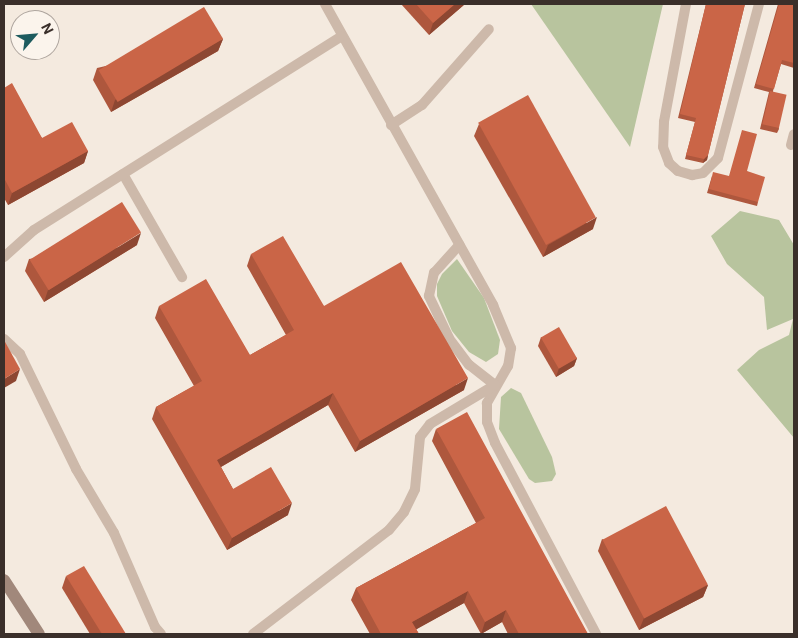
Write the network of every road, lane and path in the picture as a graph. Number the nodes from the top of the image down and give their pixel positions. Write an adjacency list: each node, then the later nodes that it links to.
1 (325, 4): 5 (lane)
2 (686, 4): 3 (lane)
3 (759, 4)
4 (489, 29): 6 (lane)
5 (341, 37): 6 (lane); 7 (lane)
6 (391, 125): 8 (lane)
7 (123, 174): 9 (lane); 10 (lane)
8 (460, 245): 12 (lane); 12 (lane)
9 (4, 256)
10 (182, 277)
11 (4, 339): 15 (lane)
12 (495, 385): 16 (lane); 17 (lane)
13 (4, 580): 14 (street)
14 (40, 634)
15 (161, 634)
16 (253, 634)
17 (596, 634)

